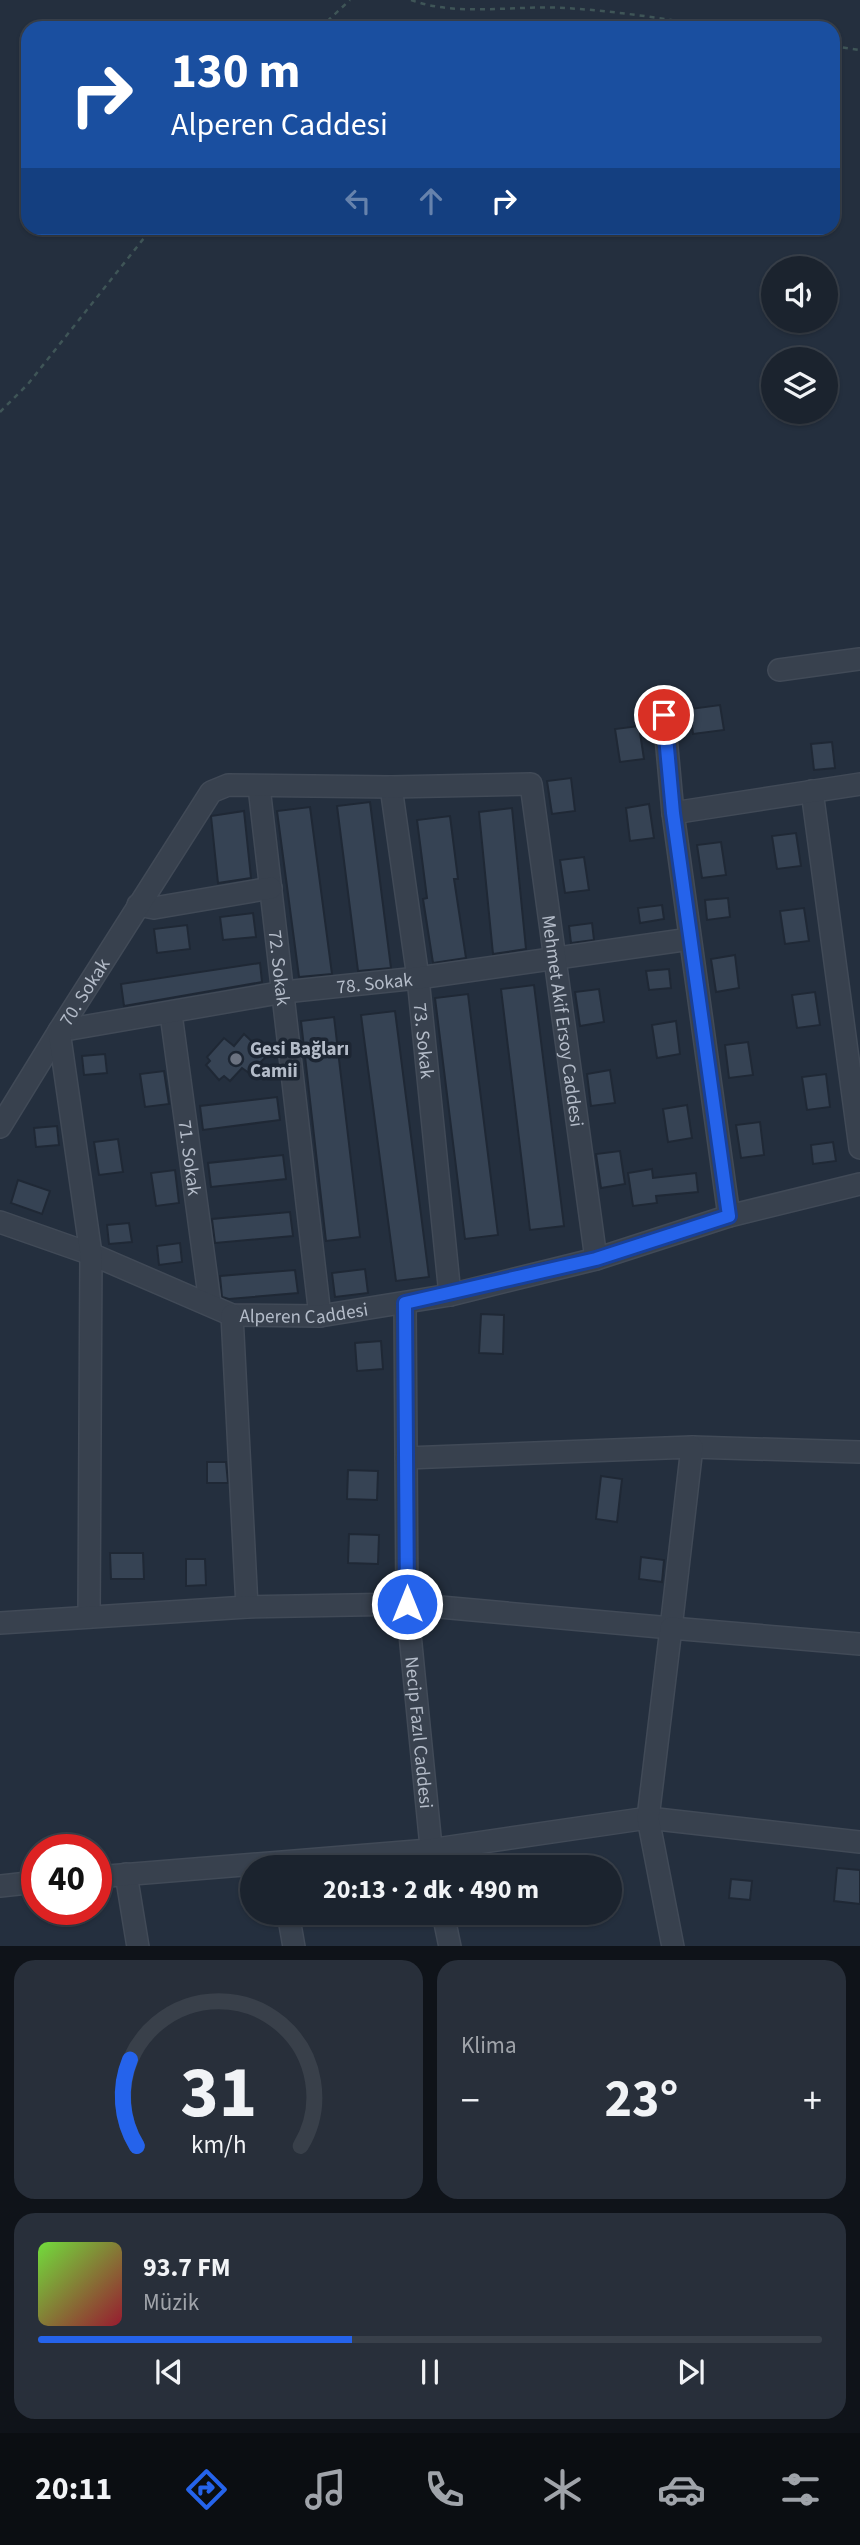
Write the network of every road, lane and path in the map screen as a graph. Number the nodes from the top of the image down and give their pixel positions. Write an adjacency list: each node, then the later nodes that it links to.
1 (350, 0): 3 (path)
2 (411, 0): 4 (path)
3 (328, 21)
4 (668, 21)
5 (840, 47): 6 (path)
6 (860, 51)
7 (146, 235): 8 (path)
8 (0, 412)
9 (860, 659): 10 (street)
10 (779, 670)
11 (664, 715): 16 (street)
12 (860, 784): 15 (street)
13 (259, 787): 14 (street); 17 (street, 72. Sokak); 18 (street, 70. Sokak)
14 (391, 787): 20 (street, Mehmet Akif Ersoy Caddesi); 21 (street, 73. Sokak)
15 (812, 791): 16 (street); 26 (street)
16 (673, 813): 19 (street)
17 (271, 888): 18 (street); 22 (street, 72. Sokak)
18 (138, 905): 24 (street, 70. Sokak)
19 (691, 939): 20 (street, 78. Sokak); 28 (street)
20 (555, 958): 21 (street, 78. Sokak); 31 (street, Mehmet Akif Ersoy Caddesi)
21 (418, 978): 22 (street, 78. Sokak); 32 (street, 73. Sokak)
22 (284, 992): 23 (street, 78. Sokak); 36 (street, 72. Sokak)
23 (171, 1014): 24 (street, 78. Sokak); 33 (street, 71. Sokak)
24 (59, 1031): 25 (street); 30 (street, 70. Sokak)
25 (0, 1127)
26 (860, 1148)
27 (860, 1184): 28 (street, Alperen Caddesi)
28 (729, 1216): 31 (street, Alperen Caddesi)
29 (0, 1222): 30 (street, Alperen Caddesi)
30 (91, 1254): 33 (street, Alperen Caddesi); 42 (street, 70. Sokak)
31 (596, 1259): 32 (street, Alperen Caddesi)
32 (450, 1295): 34 (street, Alperen Caddesi)
33 (209, 1303): 35 (street, Alperen Caddesi)
34 (405, 1303): 36 (street, Alperen Caddesi); 39 (street, Necip Fazıl Caddesi)
35 (232, 1315): 36 (street, Alperen Caddesi); 41 (street)
36 (320, 1316)
37 (692, 1447): 38 (street); 39 (street); 44 (street)
38 (860, 1452)
39 (406, 1458): 40 (street, Necip Fazıl Caddesi)
40 (407, 1604): 41 (street); 44 (street); 48 (street, Necip Fazıl Caddesi)
41 (247, 1607): 42 (street)
42 (89, 1617): 43 (street)
43 (0, 1623)
44 (671, 1628): 45 (street); 46 (street)
45 (860, 1644)
46 (648, 1818): 47 (street); 49 (street); 60 (street)
47 (860, 1842)
48 (431, 1855)
49 (452, 1855)
50 (240, 1867): 51 (street)
51 (126, 1874): 52 (street); 57 (street)
52 (112, 1875)
53 (21, 1884): 54 (street)
54 (0, 1886)
55 (290, 1925): 58 (street)
56 (445, 1925): 59 (street)
57 (138, 1946)
58 (293, 1946)
59 (450, 1946)
60 (673, 1946)

